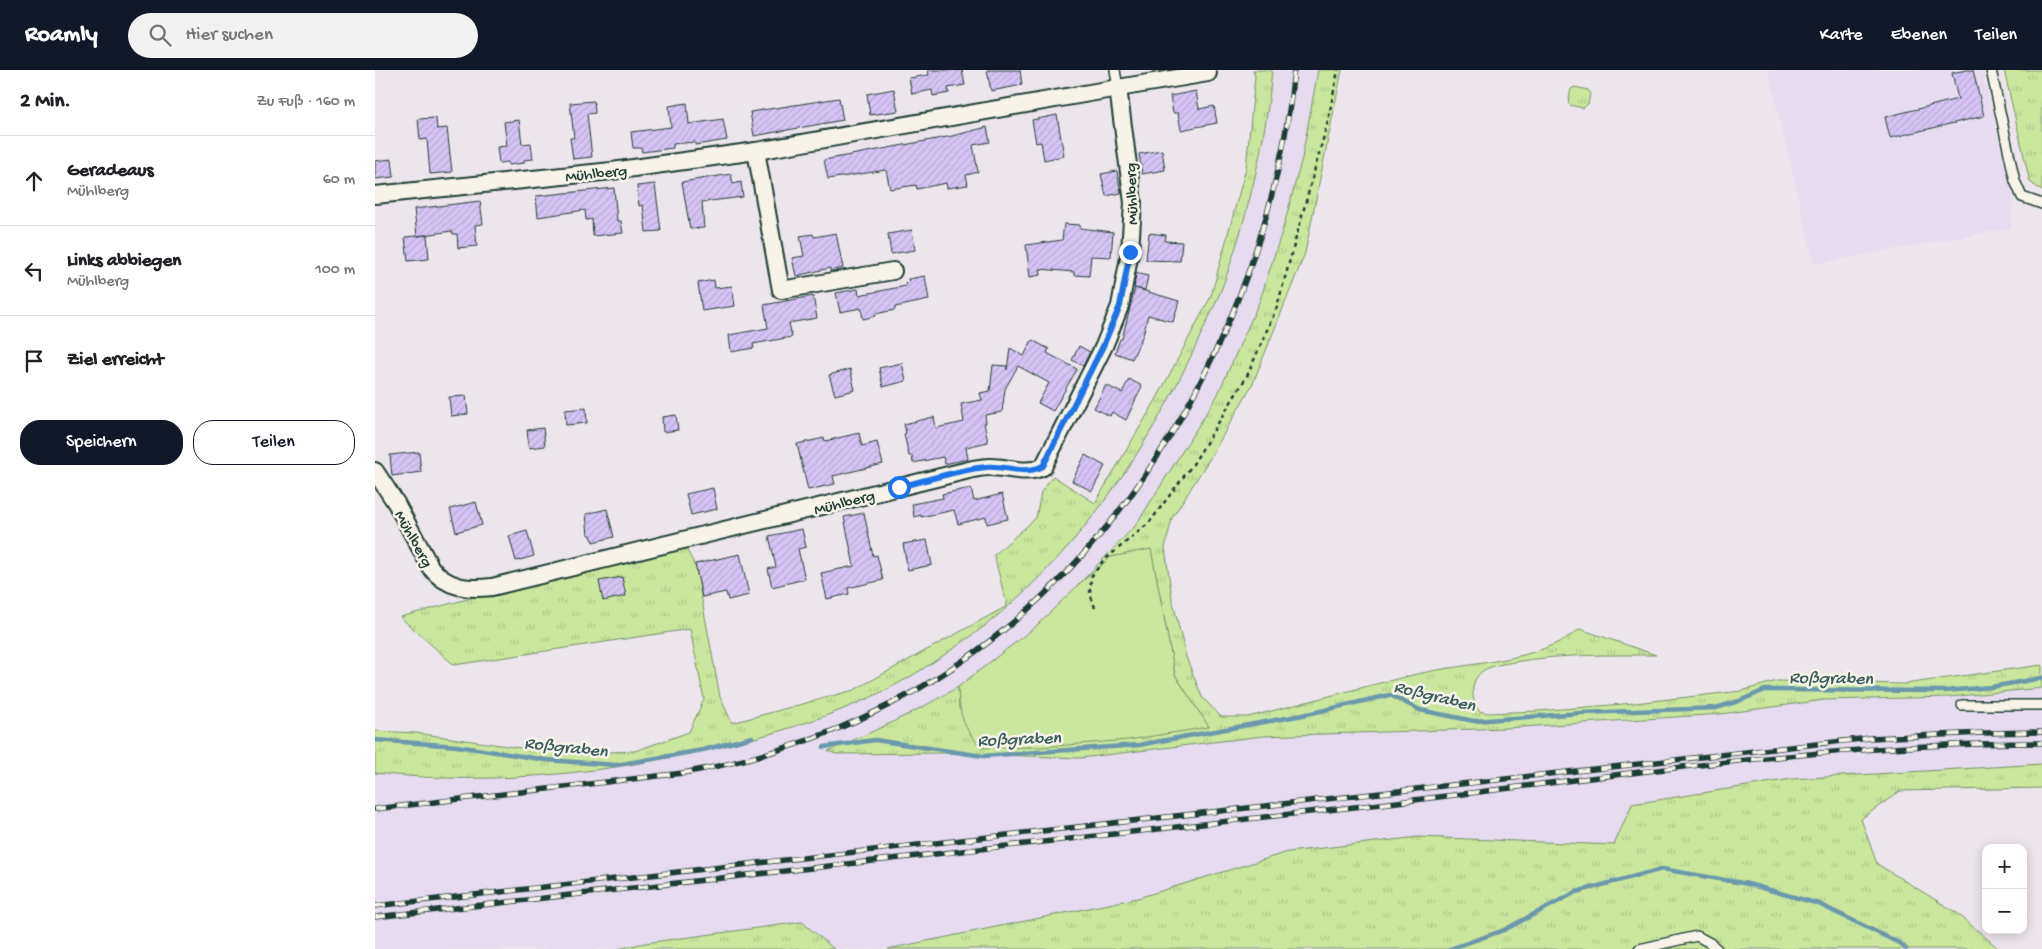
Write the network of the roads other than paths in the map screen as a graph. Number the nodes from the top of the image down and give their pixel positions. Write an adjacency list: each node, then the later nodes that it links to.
1 (1115, 70): 4 (lane, Mühlberg)
2 (1991, 70): 7 (lane)
3 (1208, 73): 4 (street, Mühlberg)
4 (1118, 88): 5 (street, Mühlberg); 9 (street, Mühlberg)
5 (756, 151): 6 (street, Mühlberg); 8 (street)
6 (375, 195)
7 (2042, 204)
8 (893, 270)
9 (375, 471)
10 (1962, 705): 11 (lane)
11 (2042, 705)
12 (1639, 949): 13 (lane)
13 (1717, 949)

